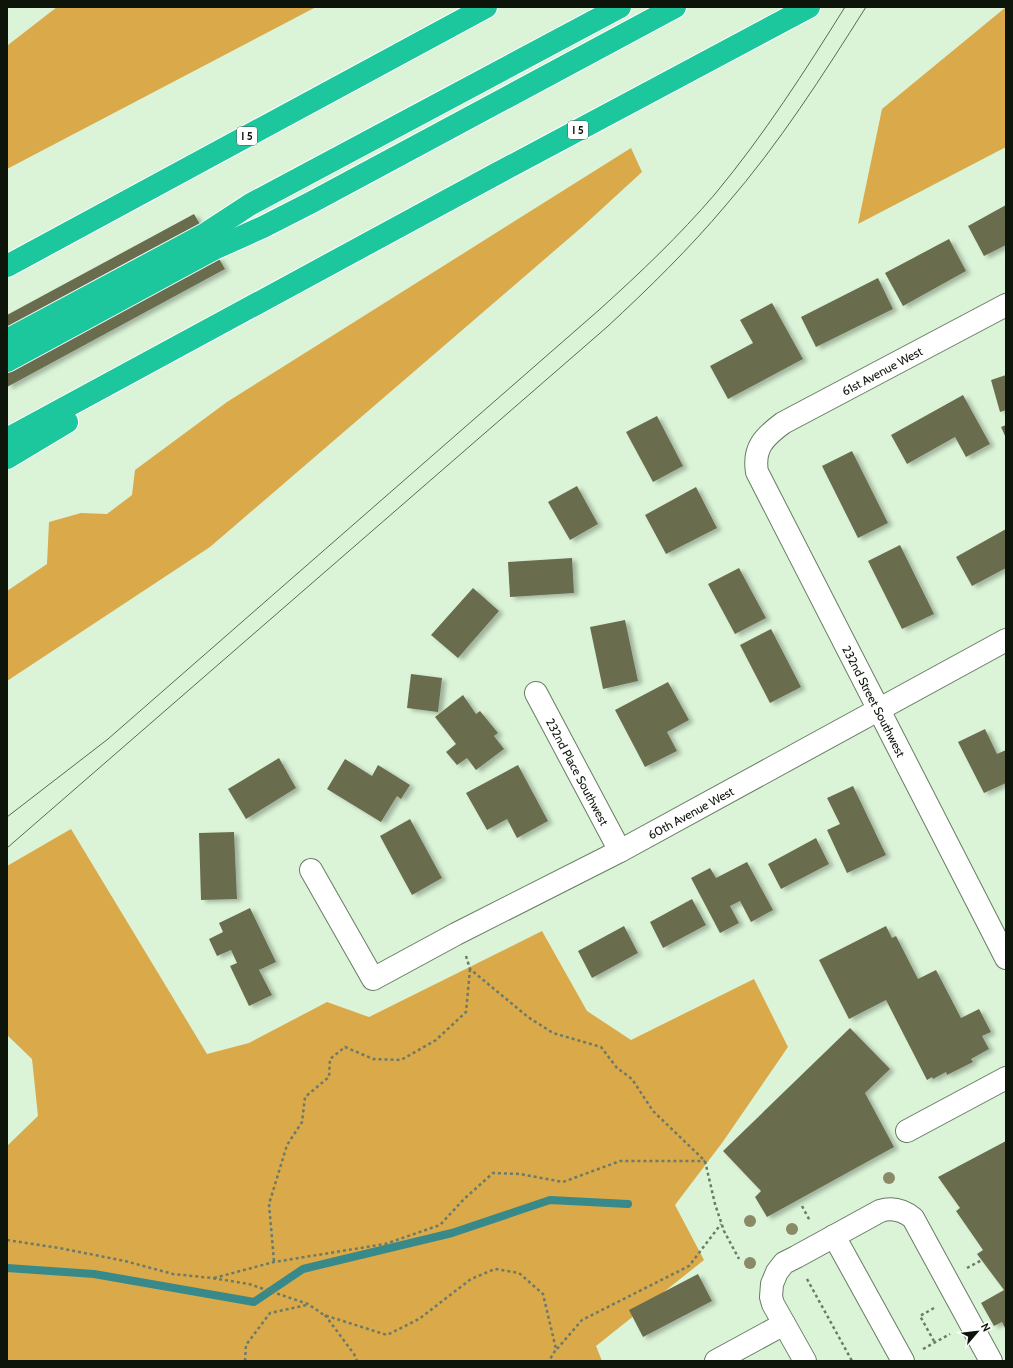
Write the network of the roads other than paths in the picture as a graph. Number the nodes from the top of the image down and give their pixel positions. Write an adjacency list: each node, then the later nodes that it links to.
1 (486, 7): 6 (highway, I 5)
2 (620, 7): 8 (highway)
3 (675, 7): 9 (highway)
4 (809, 7): 5 (highway, I 5)
5 (348, 255): 10 (highway, I 5); 12 (highway)
6 (7, 266)
7 (1006, 305): 11 (street, 61st Avenue West)
8 (7, 340)
9 (7, 361)
10 (7, 439)
11 (761, 442): 15 (street, 232nd Street Southwest)
12 (7, 458)
13 (1006, 640): 15 (street, 60th Avenue West)
14 (536, 693): 16 (street, 232nd Place Southwest)
15 (878, 709): 16 (street, 60th Avenue West); 18 (street, 232nd Street Southwest)
16 (620, 851): 17 (street, 60th Avenue West)
17 (311, 870)
18 (1006, 958)
19 (1006, 1078): 20 (street)
20 (907, 1131)
21 (834, 1236): 22 (street); 25 (street); 26 (street)
22 (784, 1324): 23 (street); 24 (street)
23 (716, 1361)
24 (805, 1361)
25 (903, 1361)
26 (991, 1361)

